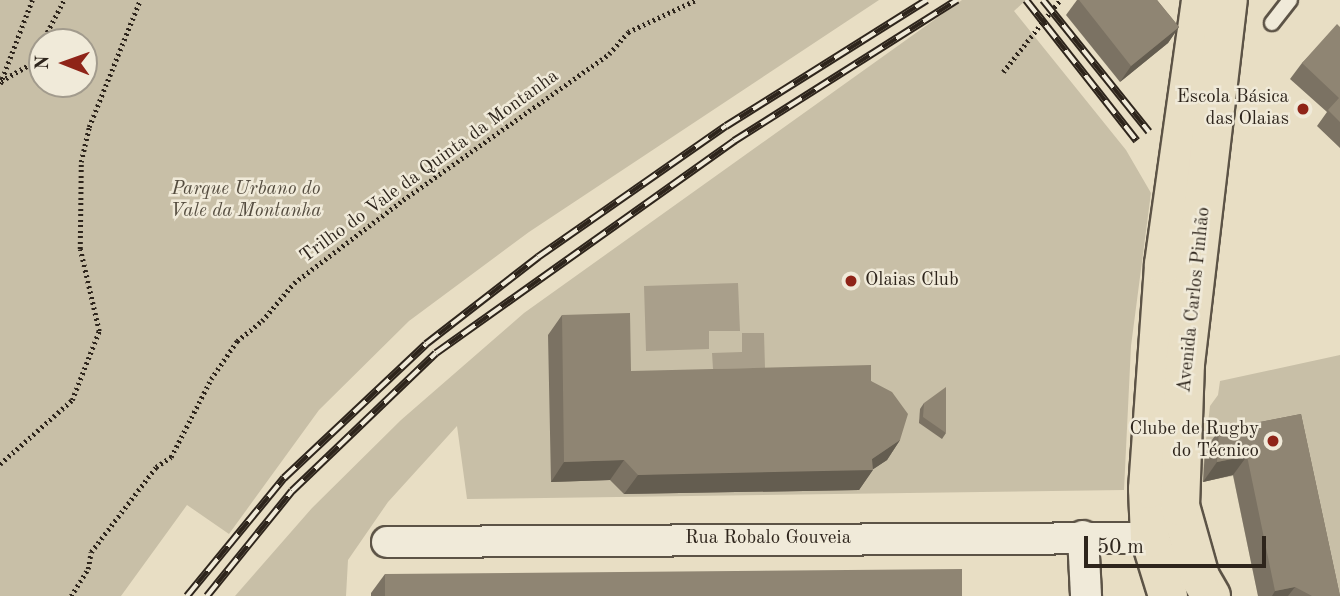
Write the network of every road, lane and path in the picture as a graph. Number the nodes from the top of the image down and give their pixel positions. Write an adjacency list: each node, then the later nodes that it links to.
1 (32, 0): 12 (path)
2 (64, 0): 9 (path)
3 (140, 0): 13 (path)
4 (696, 0): 18 (path, Trilho do Vale da Quinta da Montanha)
5 (1060, 0): 11 (path)
6 (1219, 0): 15 (main road, Avenida Carlos Pinhão); 17 (main road, Avenida Carlos Pinhão)
7 (1290, 0): 8 (lane)
8 (1272, 23)
9 (49, 28)
10 (28, 66): 12 (path)
11 (1003, 72)
12 (0, 82)
13 (0, 464)
14 (1083, 536): 15 (street, Rua Robalo Gouveia); 16 (street, Rua Robalo Gouveia); 19 (street)
15 (1150, 538): 17 (main road); 20 (main road, Avenida Carlos Pinhão)
16 (387, 542)
17 (1191, 549): 21 (main road, Avenida Carlos Pinhão)
18 (71, 596)
19 (1086, 596)
20 (1168, 596)
21 (1211, 596)

